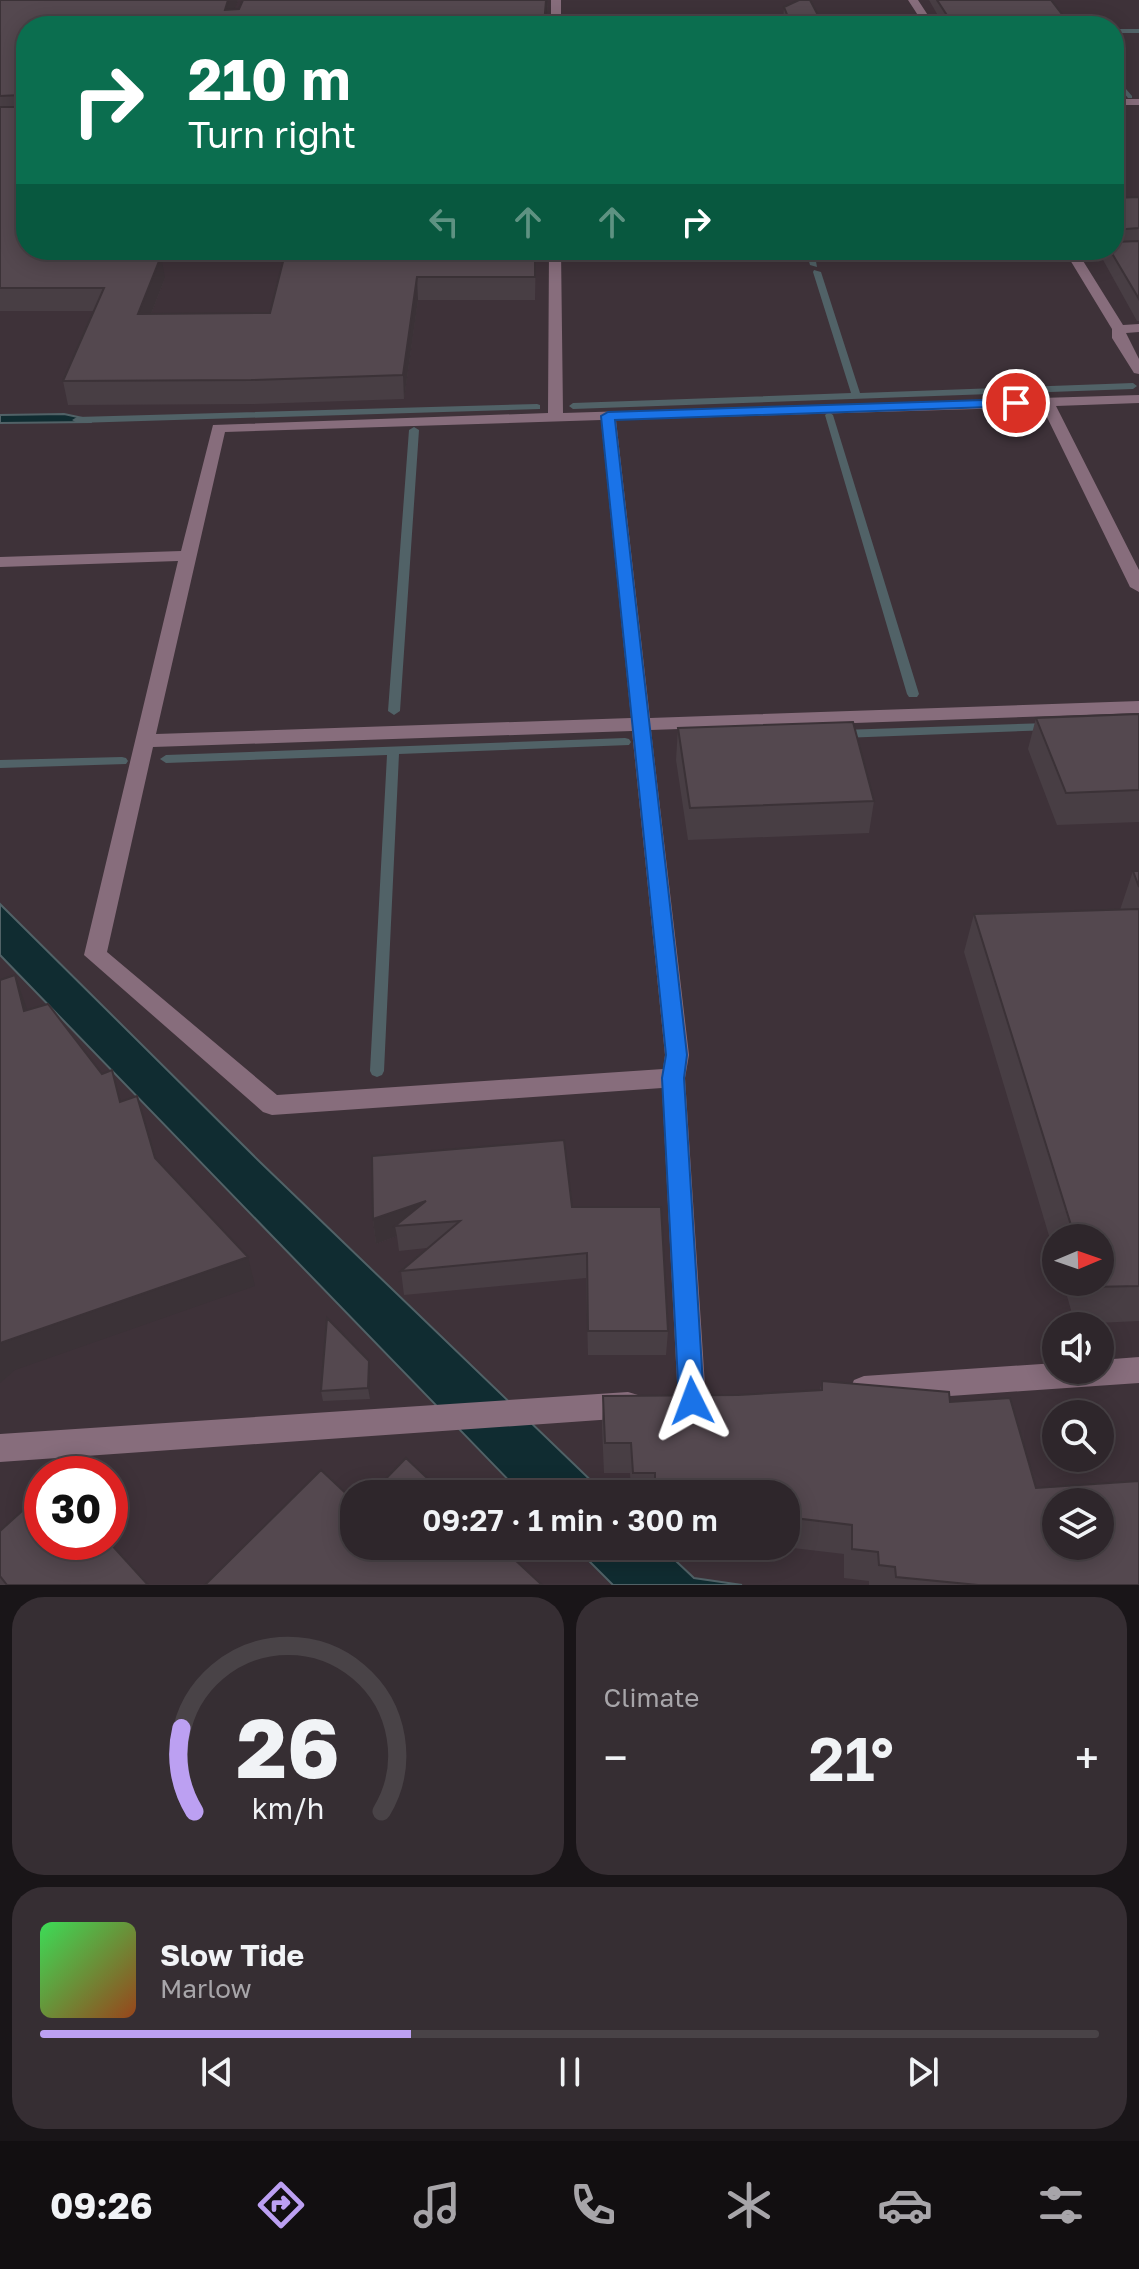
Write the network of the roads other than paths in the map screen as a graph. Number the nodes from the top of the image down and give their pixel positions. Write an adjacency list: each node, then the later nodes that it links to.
1 (555, 260): 9 (street)
2 (1077, 260): 4 (street)
3 (1139, 328): 4 (street)
4 (1119, 329): 5 (street)
5 (1139, 370)
6 (1139, 399): 7 (street)
7 (1047, 402): 8 (street); 12 (street)
8 (608, 416): 9 (street); 14 (street)
9 (556, 418): 10 (street)
10 (188, 556): 11 (street); 15 (street)
11 (0, 562)
12 (1139, 587)
13 (1139, 707): 14 (street)
14 (642, 723): 15 (street); 16 (street)
15 (145, 741): 16 (street)
16 (673, 1078): 19 (street)
17 (1139, 1370): 18 (street)
18 (837, 1391)
19 (0, 1448)

